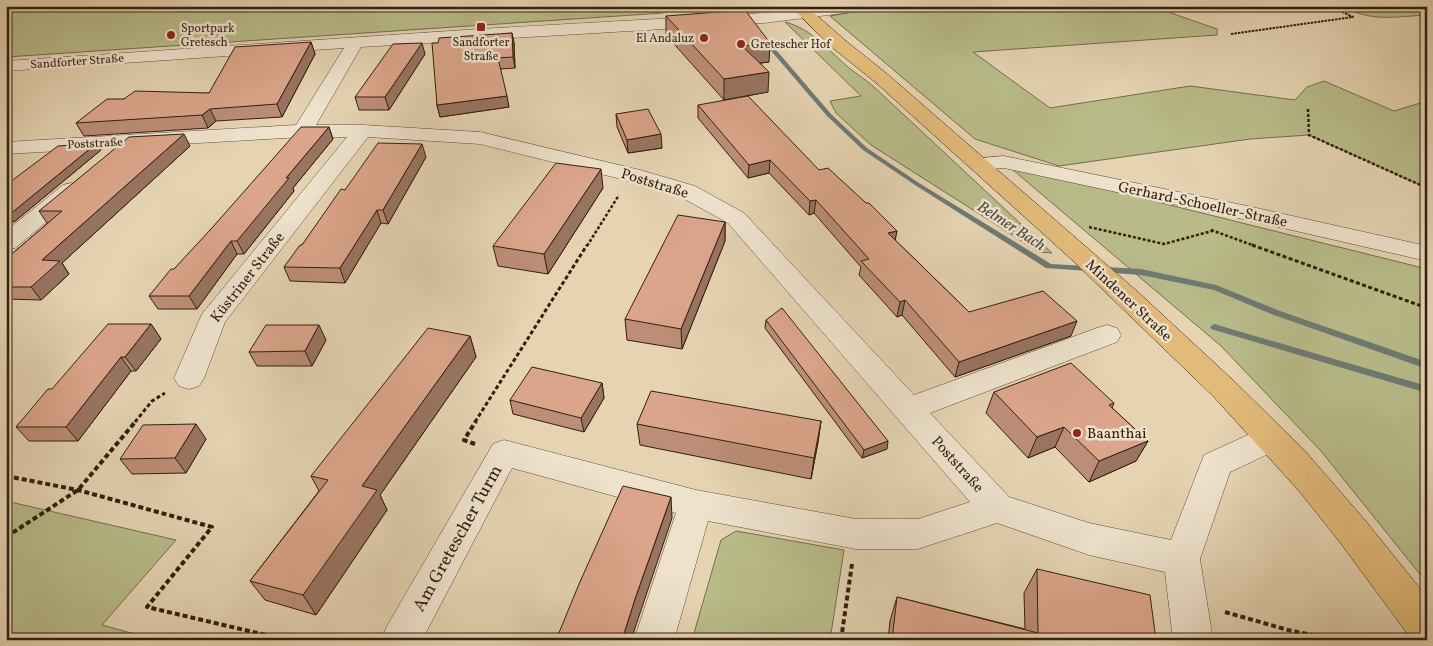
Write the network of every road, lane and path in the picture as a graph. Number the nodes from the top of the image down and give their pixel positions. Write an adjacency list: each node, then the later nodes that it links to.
1 (684, 6): 5 (street)
2 (860, 6): 4 (street, Sandforter Straße)
3 (1330, 6): 6 (path)
4 (802, 10): 5 (street, Sandforter Straße); 14 (main road, Mindener Straße)
5 (694, 22): 7 (street, Sandforter Straße)
6 (1231, 34)
7 (355, 43): 8 (street, Sandforter Straße); 10 (street)
8 (6, 66)
9 (1308, 108): 16 (path)
10 (303, 131): 11 (street, Poststraße); 12 (street, Poststraße)
11 (363, 131): 15 (street, Poststraße); 25 (street, Küstriner Straße)
12 (130, 141): 13 (street, Poststraße); 21 (street)
13 (6, 148)
14 (979, 164): 17 (street, Gerhard-Schoeller-Straße); 18 (main road, Mindener Straße)
15 (632, 175): 26 (street, Poststraße); 28 (path)
16 (1427, 188)
17 (1252, 214): 20 (path); 22 (street, Gerhard-Schoeller-Straße)
18 (1035, 215): 20 (path); 27 (main road, Mindener Straße)
19 (1204, 227): 20 (path)
20 (1213, 231): 23 (path)
21 (6, 243)
22 (1427, 254)
23 (1427, 308)
24 (1107, 335): 26 (street)
25 (189, 378): 30 (path)
26 (908, 409): 32 (street, Poststraße)
27 (1272, 438): 35 (street); 37 (main road, Mindener Straße)
28 (504, 453): 31 (street, Am Gretescher Turm); 39 (street, Am Gretescher Turm)
29 (6, 476): 30 (path)
30 (78, 490): 34 (path); 38 (path)
31 (696, 504): 33 (street, Am Gretescher Turm); 40 (street)
32 (997, 508): 33 (street, Am Gretescher Turm); 35 (street)
33 (856, 534): 41 (path)
34 (6, 537)
35 (1182, 559): 36 (street)
36 (1186, 601): 42 (street); 43 (path)
37 (1427, 628)
38 (287, 640)
39 (400, 640)
40 (654, 640)
41 (841, 640)
42 (1193, 640)
43 (1336, 640)

